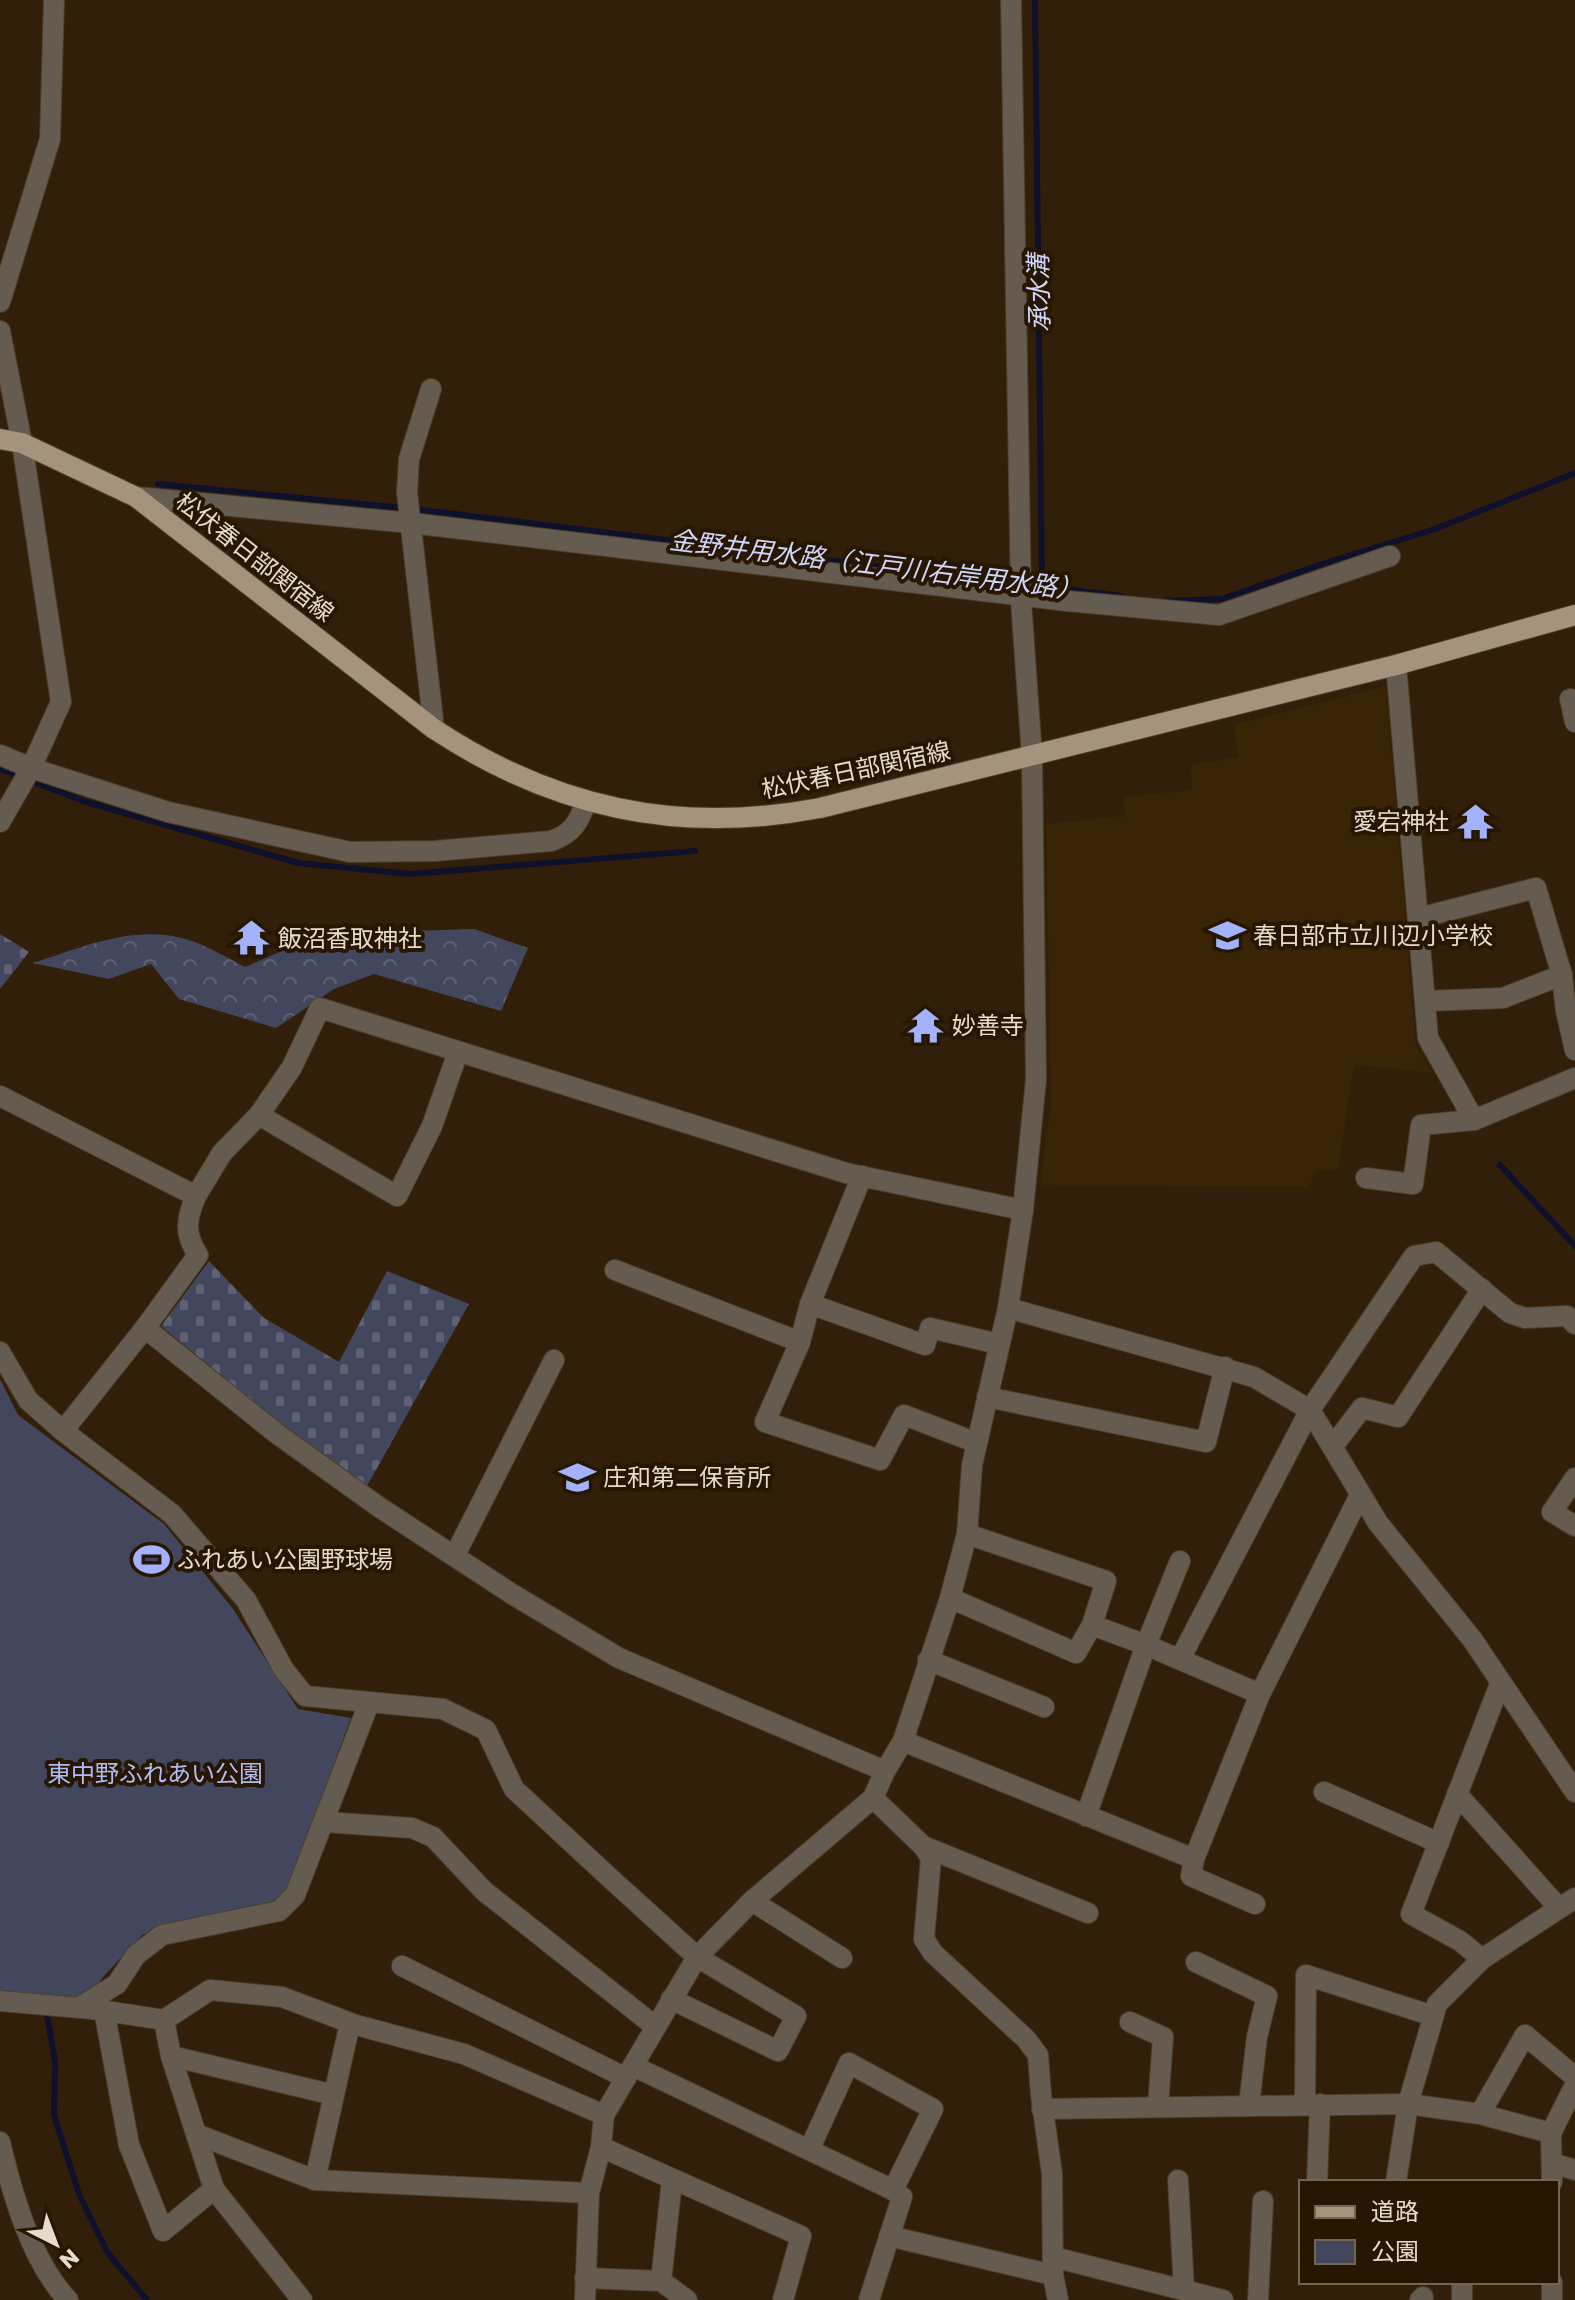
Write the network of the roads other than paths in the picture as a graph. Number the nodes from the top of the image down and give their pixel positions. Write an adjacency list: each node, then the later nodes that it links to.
1 (54, 0): 3 (street)
2 (1011, 0): 11 (street)
3 (0, 302)
4 (0, 331): 7 (street)
5 (431, 389): 9 (street)
6 (0, 439): 7 (main road, 松伏春日部関宿線)
7 (22, 443): 8 (main road, 松伏春日部関宿線); 19 (street)
8 (136, 497): 9 (street); 16 (main road, 松伏春日部関宿線)
9 (411, 523): 11 (street); 16 (street)
10 (1390, 556): 11 (street)
11 (1021, 594): 18 (street)
12 (1575, 615): 13 (main road, 松伏春日部関宿線)
13 (1396, 665): 18 (main road, 松伏春日部関宿線); 22 (street)
14 (1570, 699): 15 (street)
15 (1575, 722)
16 (434, 729): 20 (main road, 松伏春日部関宿線)
17 (0, 755): 19 (street)
18 (1032, 756): 20 (main road, 松伏春日部関宿線); 34 (street)
19 (31, 768): 20 (street); 21 (street)
20 (586, 802)
21 (0, 822)
22 (1419, 918): 23 (street); 24 (street)
23 (1562, 975): 24 (street); 25 (street)
24 (1426, 1001): 30 (street)
25 (1575, 1050)
26 (458, 1052): 29 (street); 29 (street); 31 (street)
27 (1575, 1078): 30 (street)
28 (0, 1096): 33 (street)
29 (259, 1115): 33 (street)
30 (1474, 1120): 32 (street)
31 (862, 1176): 34 (street); 37 (street)
32 (1366, 1178)
33 (196, 1196): 40 (street)
34 (1023, 1210): 38 (street)
35 (615, 1270): 41 (street)
36 (1482, 1289): 39 (street); 47 (street); 50 (street)
37 (810, 1304): 41 (street); 42 (street)
38 (1008, 1308): 42 (street); 45 (street)
39 (1575, 1324)
40 (145, 1328): 48 (street); 55 (street)
41 (800, 1342): 49 (street)
42 (999, 1344): 46 (street)
43 (0, 1352): 48 (street)
44 (554, 1360): 55 (street)
45 (1225, 1367): 46 (street); 47 (street)
46 (987, 1397): 49 (street)
47 (1310, 1410): 50 (street); 60 (street)
48 (63, 1431): 64 (street)
49 (977, 1443): 54 (street)
50 (1333, 1446): 52 (street)
51 (1575, 1478): 53 (street)
52 (1360, 1495): 62 (street); 63 (street)
53 (1575, 1526)
54 (967, 1534): 57 (street); 58 (street)
55 (455, 1555): 67 (street)
56 (1180, 1561): 59 (street)
57 (950, 1598): 58 (street); 61 (street)
58 (1092, 1625): 59 (street)
59 (1146, 1645): 60 (street); 72 (street)
60 (1180, 1659): 63 (street)
61 (928, 1660): 65 (street); 66 (street)
62 (1500, 1684): 69 (street); 70 (street)
63 (1260, 1694): 76 (street)
64 (369, 1703): 73 (street); 81 (street)
65 (1044, 1707)
66 (903, 1741): 67 (street); 72 (street)
67 (885, 1771): 71 (street)
68 (1324, 1792): 74 (street)
69 (1575, 1792)
70 (1457, 1794): 74 (street); 78 (street)
71 (873, 1798): 75 (street); 77 (street)
72 (1086, 1816): 76 (street)
73 (325, 1822): 88 (street); 94 (street)
74 (1439, 1843): 83 (street)
75 (923, 1846): 80 (street); 104 (street)
76 (1194, 1859): 79 (street)
77 (752, 1901): 81 (street); 82 (street)
78 (1567, 1903): 83 (street)
79 (1255, 1904)
80 (1088, 1913)
81 (697, 1957): 86 (street); 86 (street)
82 (842, 1958)
83 (1482, 1959): 90 (street)
84 (1196, 1962): 102 (street)
85 (402, 1966): 96 (street)
86 (671, 1999): 94 (street)
87 (0, 2001): 88 (street)
88 (80, 2007): 89 (street)
89 (104, 2010): 91 (street); 119 (street)
90 (1433, 2016): 100 (street); 101 (street)
91 (164, 2020): 93 (street); 95 (street)
92 (1130, 2022): 103 (street)
93 (350, 2023): 99 (street); 106 (street)
94 (656, 2027): 96 (street)
95 (171, 2056): 99 (street); 108 (street)
96 (630, 2072): 106 (street); 111 (street)
97 (1575, 2077): 105 (street)
98 (1575, 2085): 107 (street)
99 (334, 2095): 114 (street)
100 (1313, 2104): 101 (street); 102 (street); 117 (street)
101 (1408, 2104): 105 (street); 118 (street)
102 (1249, 2105): 103 (street)
103 (1158, 2107): 104 (street)
104 (1042, 2109): 124 (street)
105 (1480, 2114): 107 (street)
106 (604, 2115): 110 (street)
107 (1551, 2133): 113 (street)
108 (196, 2134): 114 (street); 119 (street)
109 (0, 2142): 128 (street)
110 (601, 2147): 115 (street); 121 (street)
111 (809, 2150): 120 (street); 120 (street)
112 (1575, 2170): 113 (street)
113 (1552, 2172)
114 (315, 2180): 121 (street)
115 (672, 2180): 126 (street); 132 (street)
116 (1178, 2180): 127 (street)
117 (1317, 2180)
118 (1396, 2180)
119 (214, 2189): 129 (street)
120 (893, 2190): 123 (street)
121 (589, 2193): 125 (street)
122 (1263, 2201): 136 (street)
123 (889, 2236): 124 (street); 133 (street)
124 (1053, 2266): 127 (street); 134 (street)
125 (585, 2278): 126 (street); 130 (street)
126 (661, 2281): 131 (street)
127 (1184, 2290): 135 (street)
128 (68, 2300)
129 (302, 2300)
130 (585, 2300)
131 (687, 2300)
132 (783, 2300)
133 (869, 2300)
134 (1058, 2300)
135 (1223, 2300)
136 (1258, 2300)

